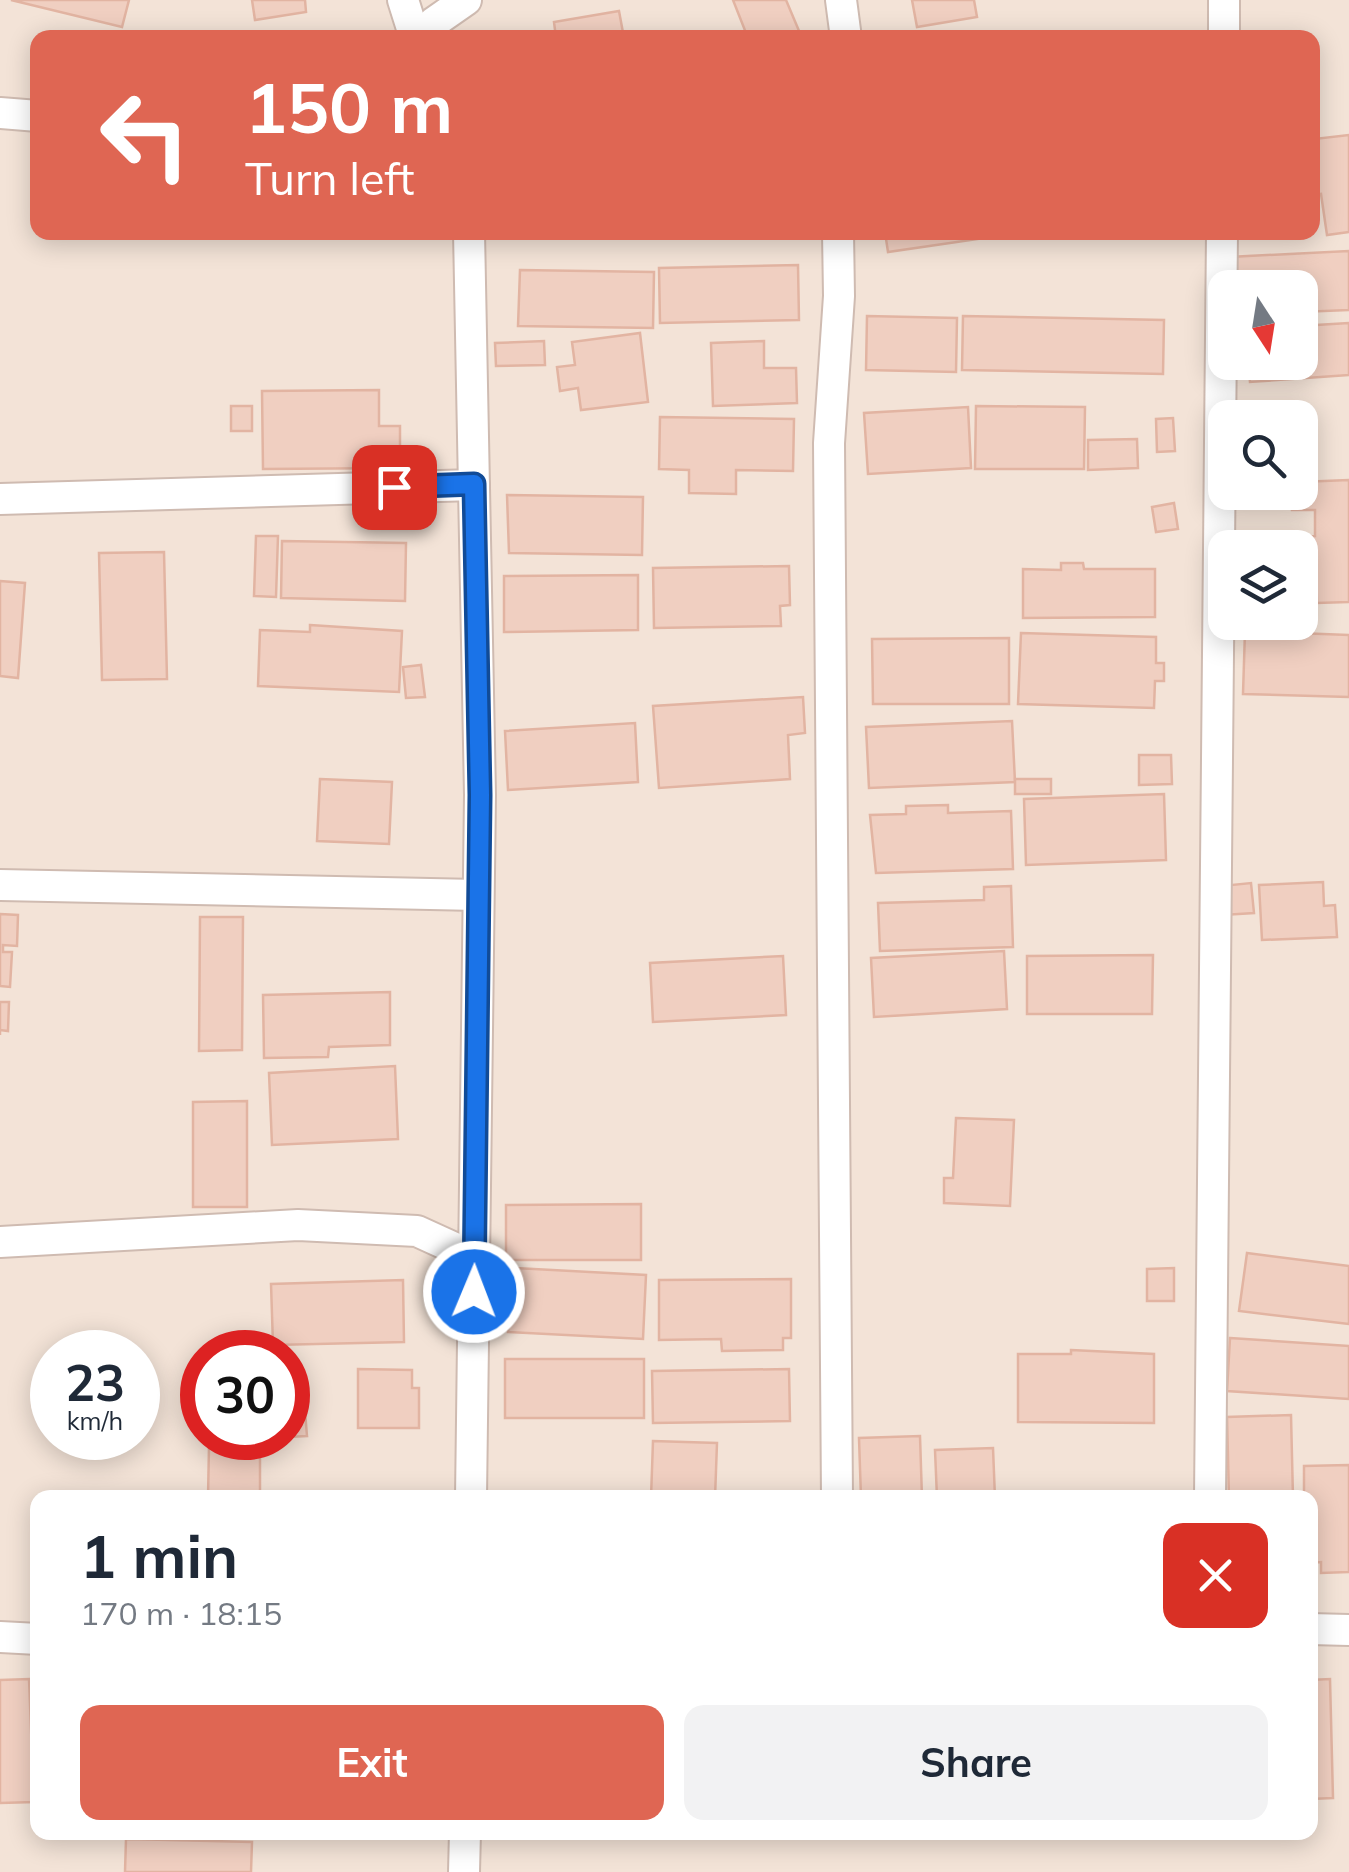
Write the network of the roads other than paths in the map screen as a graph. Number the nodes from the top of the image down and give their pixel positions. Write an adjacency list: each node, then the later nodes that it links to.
1 (404, 0): 5 (street)
2 (466, 0): 6 (street)
3 (841, 0): 7 (street)
4 (1224, 0): 8 (street)
5 (413, 30)
6 (431, 30)
7 (845, 30)
8 (1224, 30)
9 (0, 113): 10 (street)
10 (30, 115)
11 (469, 240): 14 (street)
12 (838, 240): 21 (street)
13 (1222, 240): 22 (street)
14 (474, 484): 15 (street); 17 (street)
15 (0, 499)
16 (0, 885): 17 (street)
17 (477, 895): 19 (street)
18 (0, 1242): 19 (street)
19 (474, 1257): 20 (street)
20 (471, 1490)
21 (837, 1490)
22 (1210, 1490)
23 (1318, 1629): 24 (street)
24 (1349, 1630)
25 (0, 1636): 26 (street)
26 (30, 1638)
27 (465, 1840): 28 (street)
28 (464, 1872)

